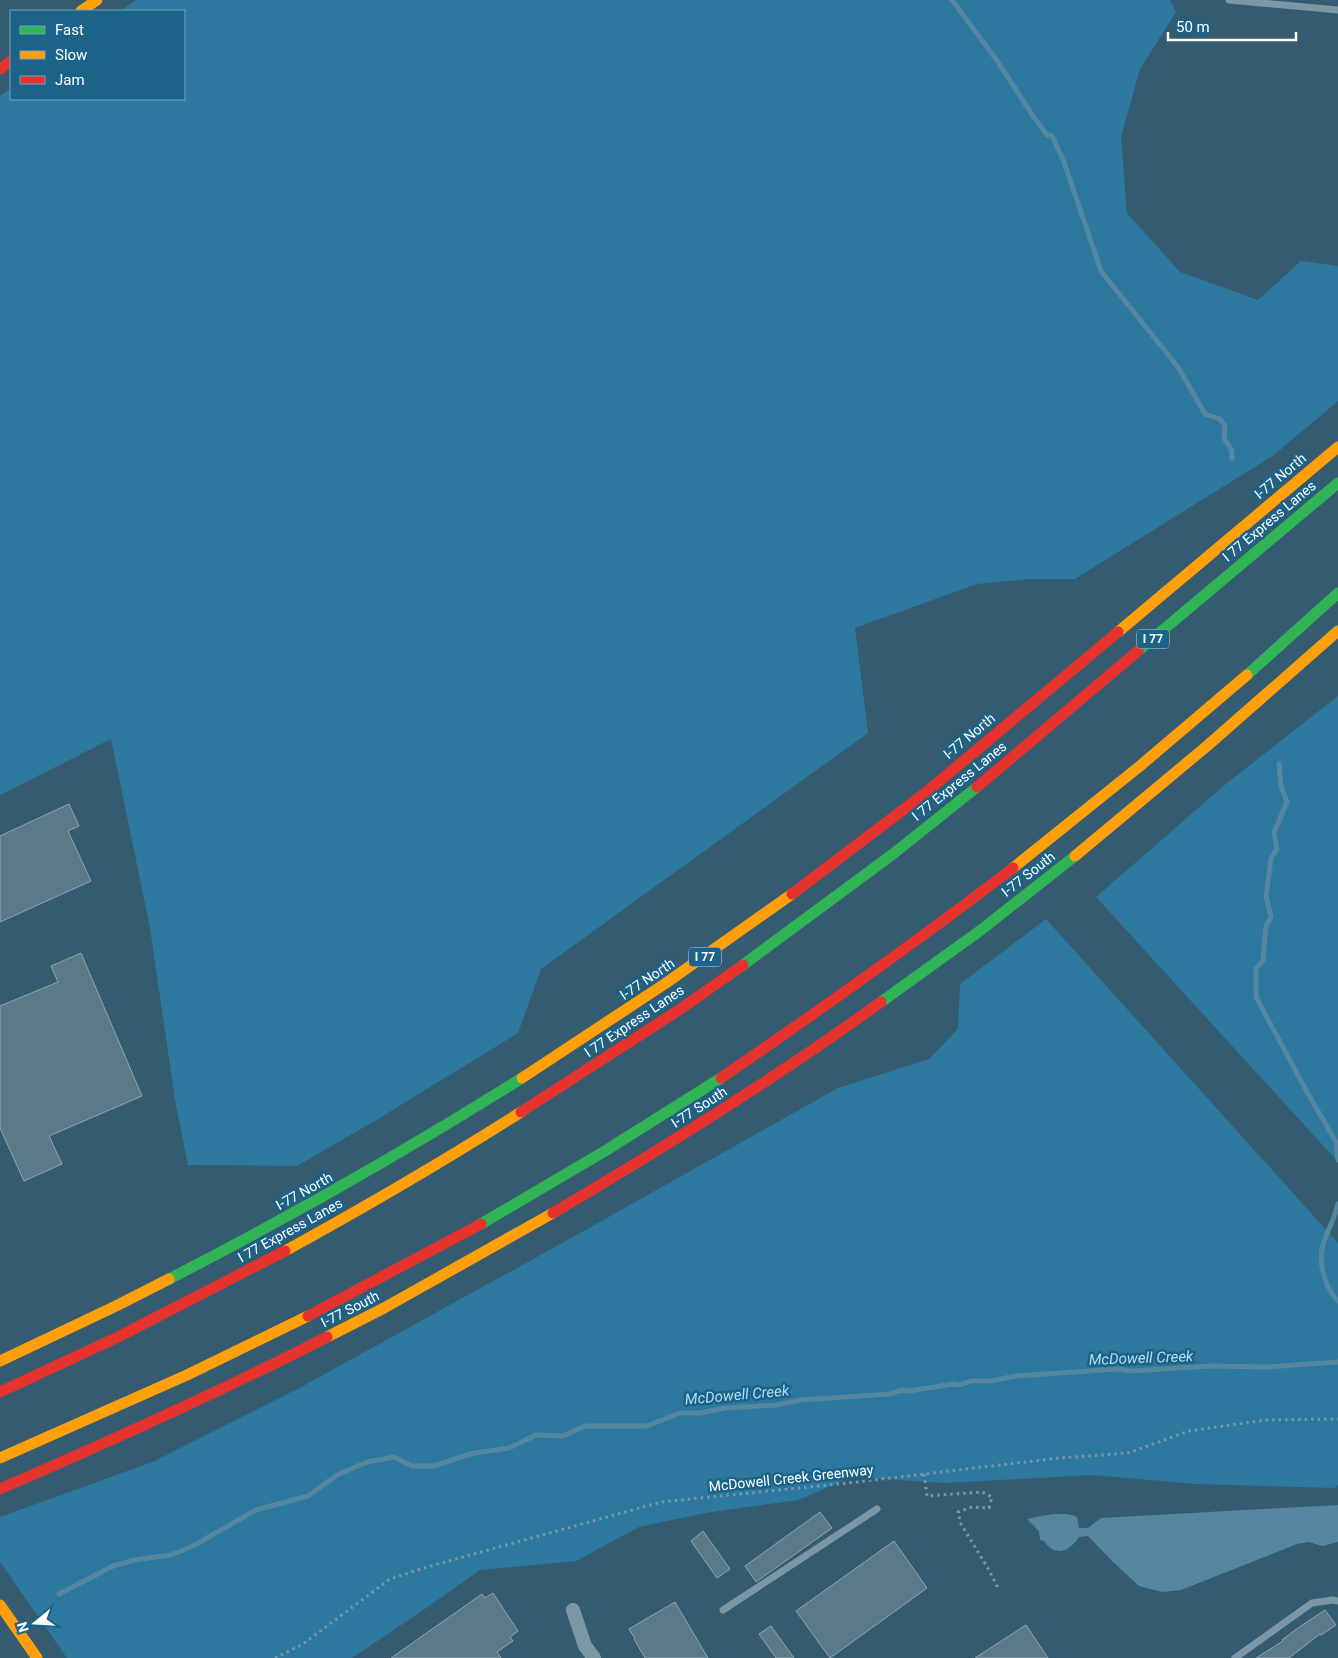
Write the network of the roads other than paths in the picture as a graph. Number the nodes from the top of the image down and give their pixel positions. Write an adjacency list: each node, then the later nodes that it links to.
1 (97, 0): 3 (main road)
2 (1229, 0): 4 (lane)
3 (82, 10)
4 (1338, 10)
5 (1338, 447): 9 (main road, I-77 North / I 77)
6 (1338, 483): 10 (main road, I 77 Express Lanes / I 77)
7 (1338, 593): 11 (main road)
8 (1338, 631): 12 (main road, I-77 South)
9 (0, 1361)
10 (0, 1392)
11 (0, 1458)
12 (0, 1489)
13 (878, 1509): 17 (lane)
14 (1338, 1601): 20 (lane)
15 (0, 1605): 18 (main road)
16 (573, 1610): 19 (street)
17 (723, 1610)
18 (37, 1658)
19 (594, 1658)
20 (1234, 1658)

